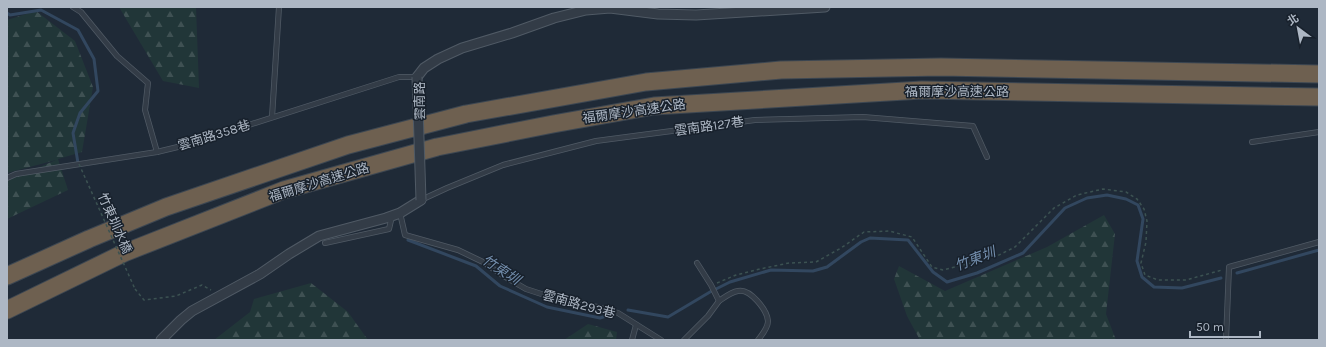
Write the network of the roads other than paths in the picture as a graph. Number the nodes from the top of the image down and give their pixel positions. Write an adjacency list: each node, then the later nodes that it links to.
1 (73, 7): 10 (lane)
2 (279, 7): 7 (lane)
3 (825, 7): 5 (street, 雲南路)
4 (1319, 74): 18 (highway, 福爾摩沙高速公路)
5 (417, 77): 7 (lane, 雲南路358巷); 13 (street, 雲南路, bridge)
6 (1319, 97): 20 (highway, 福爾摩沙高速公路)
7 (272, 117): 10 (lane, 雲南路358巷)
8 (1319, 132): 9 (lane)
9 (1252, 142)
10 (156, 152): 12 (lane, 雲南路358巷)
11 (987, 157): 13 (lane, 雲南路127巷)
12 (7, 178)
13 (421, 200): 14 (street)
14 (396, 214): 16 (lane); 21 (lane, 雲南路293巷); 22 (street)
15 (1319, 242): 27 (lane)
16 (325, 243)
17 (697, 263): 19 (lane)
18 (7, 276)
19 (719, 301): 25 (lane); 26 (lane)
20 (7, 310)
21 (636, 325): 23 (lane); 24 (lane, 雲南路293巷)
22 (161, 340)
23 (632, 340)
24 (661, 340)
25 (684, 340)
26 (758, 340)
27 (1226, 340)

